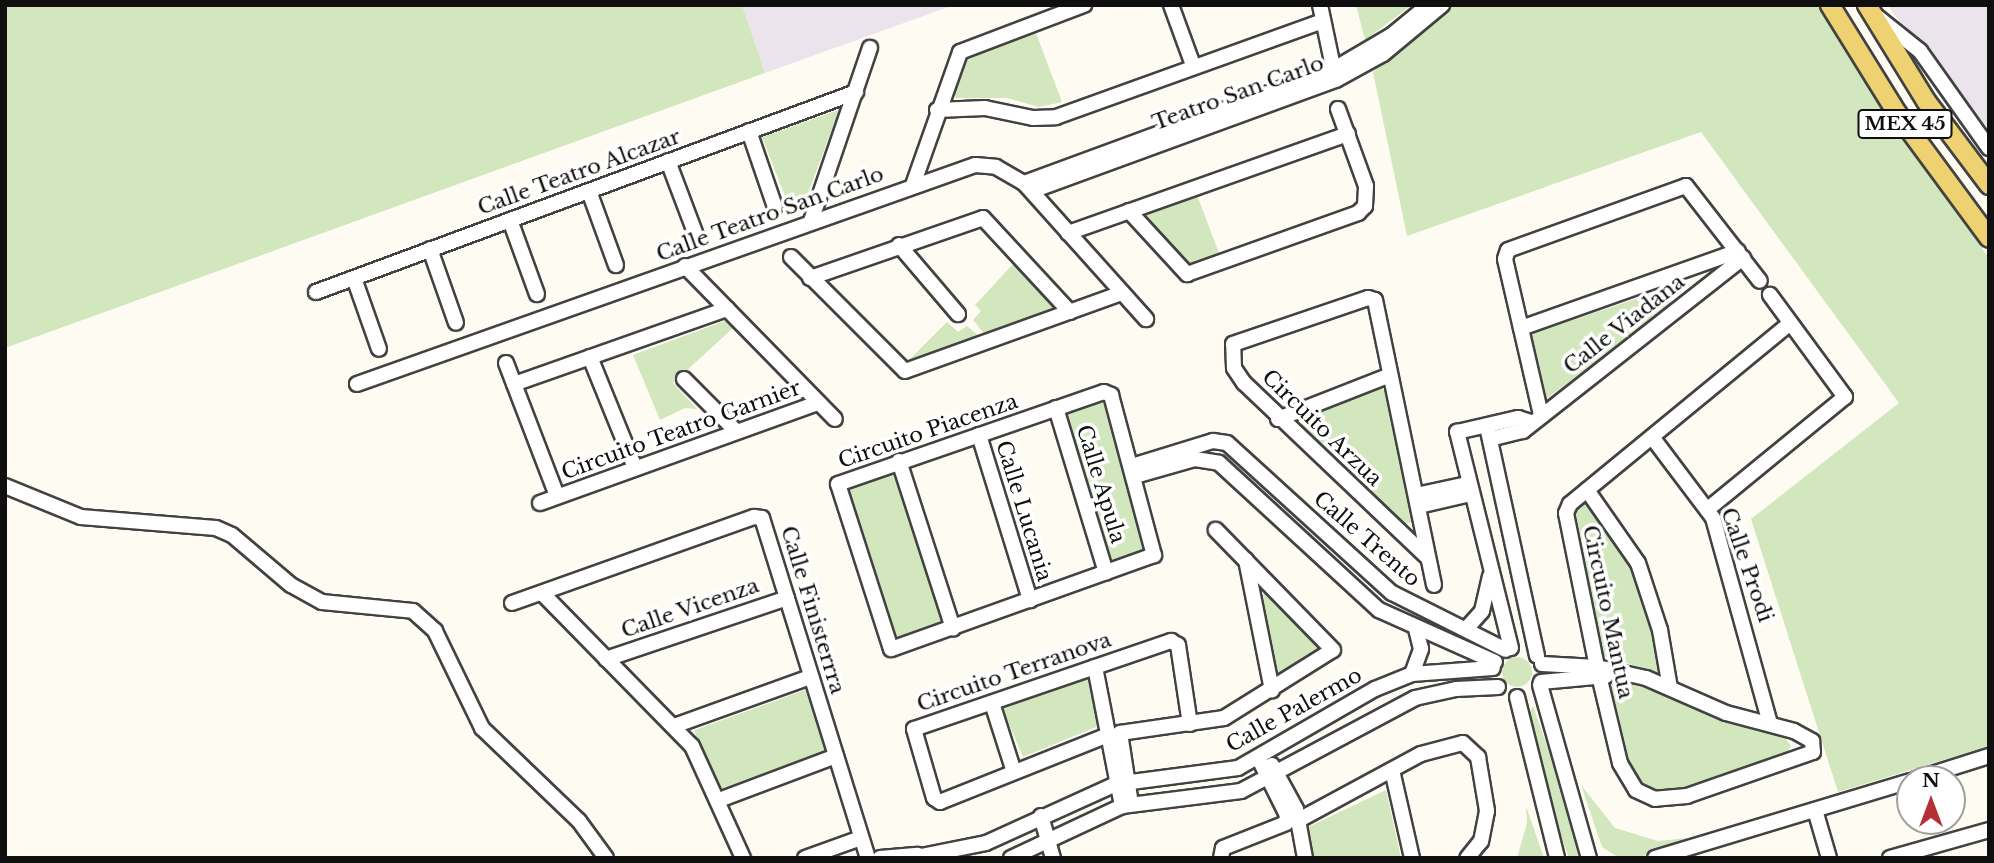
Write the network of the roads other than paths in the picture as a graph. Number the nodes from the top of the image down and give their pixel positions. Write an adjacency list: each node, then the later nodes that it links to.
1 (1084, 5): 14 (street)
2 (1171, 5): 10 (street)
3 (1320, 5): 8 (street)
4 (1428, 5): 11 (street, Teatro San Carlo)
5 (1441, 5): 11 (street, Teatro San Carlo)
6 (1830, 5): 29 (main road, MEX 45)
7 (1869, 9): 17 (street); 20 (main road, MEX 45)
8 (1323, 21): 10 (street); 11 (street)
9 (870, 48): 12 (street)
10 (1193, 65): 14 (street)
11 (1335, 75): 21 (street, Teatro San Carlo)
12 (856, 92): 15 (street, Calle Teatro Alcazar); 26 (street)
13 (1338, 109): 16 (street)
14 (937, 110): 19 (street)
15 (749, 131): 18 (street, Calle Teatro Alcazar); 23 (street)
16 (1348, 134): 24 (street); 24 (street)
17 (1989, 148)
18 (668, 161): 22 (street, Calle Teatro Alcazar); 28 (street)
19 (913, 185): 21 (street, Calle Teatro San Carlo); 26 (street, Calle Teatro San Carlo)
20 (1989, 185)
21 (1028, 187): 27 (street, Calle Teatro San Carlo)
22 (589, 191): 25 (street, Calle Teatro Alcazar); 34 (street)
23 (775, 207)
24 (1129, 211): 27 (street)
25 (510, 220): 31 (street, Calle Teatro Alcazar); 41 (street)
26 (811, 221): 35 (street, Calle Teatro San Carlo)
27 (1068, 233): 40 (street, Calle Teatro San Carlo)
28 (696, 235)
29 (1989, 238)
30 (899, 245): 37 (street); 44 (street); 45 (street)
31 (430, 249): 36 (street, Calle Teatro Alcazar); 48 (street)
32 (1740, 255): 38 (street); 49 (street); 49 (street); 59 (street, Calle Viadana)
33 (791, 257): 37 (street)
34 (616, 265)
35 (685, 266): 43 (street, Circuito Teatro Garnier); 55 (street, Calle Teatro San Carlo)
36 (354, 278): 39 (street, Calle Teatro Alcazar); 50 (street)
37 (810, 278): 44 (street)
38 (1760, 281)
39 (316, 292)
40 (1122, 293): 44 (street); 46 (street, Calle Teatro San Carlo)
41 (537, 294)
42 (1770, 295): 47 (street)
43 (727, 309): 51 (street); 57 (street, Circuito Teatro Garnier)
44 (1070, 312)
45 (958, 314)
46 (1146, 319)
47 (1790, 323): 65 (street, Circuito Mantua); 76 (street)
48 (456, 324)
49 (1521, 328): 59 (street)
50 (379, 349)
51 (590, 357): 56 (street); 68 (street)
52 (506, 363): 56 (street, Circuito Teatro Garnier)
53 (1391, 375): 61 (street); 61 (street, Circuito Arzua); 74 (street, Circuito Arzua)
54 (684, 379): 63 (street)
55 (357, 384)
56 (514, 384): 73 (street, Circuito Teatro Garnier)
57 (818, 403): 60 (street, Circuito Teatro Garnier); 63 (street, Circuito Teatro Garnier)
58 (1056, 408): 64 (street, Circuito Piacenza); 69 (street, Circuito Piacenza); 81 (street, Calle Apula)
59 (1536, 418): 62 (street); 66 (street, Calle Viadana)
60 (835, 419)
61 (1278, 419): 78 (street, Circuito Arzua)
62 (1487, 424): 66 (street); 71 (street)
63 (736, 431): 68 (street, Circuito Teatro Garnier)
64 (979, 435): 67 (street, Circuito Piacenza); 85 (street, Calle Lucania)
65 (1652, 437): 72 (street, Circuito Mantua); 76 (street, Calle Prodi)
66 (1490, 439): 92 (street)
67 (899, 461): 87 (street); 87 (street, Circuito Piacenza)
68 (635, 468): 73 (street, Circuito Teatro Garnier)
69 (1134, 471): 81 (street, Circuito Piacenza); 88 (street, Calle Trento); 89 (street, Calle Trento)
70 (5, 486): 126 (street)
71 (1469, 489): 74 (street); 80 (street)
72 (1587, 490): 96 (street, Circuito Mantua); 100 (street)
73 (557, 496): 75 (street, Circuito Teatro Garnier)
74 (1418, 500): 78 (street, Circuito Arzua)
75 (541, 503)
76 (1708, 509): 104 (street, Calle Prodi)
77 (1216, 530): 79 (street, Circuito Terranova)
78 (1428, 558): 82 (street, Circuito Arzua)
79 (1246, 560): 101 (street); 101 (street, Circuito Terranova)
80 (1491, 571): 89 (street); 90 (street)
81 (1106, 573): 85 (street, Circuito Piacenza)
82 (1434, 585)
83 (542, 593): 84 (street, Calle Finisterrra); 86 (street, Calle Finisterrra); 91 (street)
84 (787, 597): 91 (street, Calle Vicenza); 97 (street, Calle Finisterrra)
85 (1030, 600): 87 (street, Circuito Piacenza)
86 (512, 603)
87 (953, 628)
88 (1416, 629): 93 (street, Calle Trento); 95 (street)
89 (1466, 629): 90 (street, Calle Trento)
90 (1509, 649): 92 (street); 93 (street)
91 (606, 659): 106 (street)
92 (1540, 660): 96 (street); 98 (street)
93 (1494, 665): 95 (street, Calle Palermo); 99 (street)
94 (1095, 667): 103 (street, Circuito Terranova); 105 (street, Circuito Terranova); 107 (street)
95 (1412, 674): 110 (street, Calle Palermo)
96 (1598, 674): 98 (street); 100 (street); 104 (street, Circuito Mantua)
97 (810, 677): 106 (street); 108 (street, Calle Finisterrra)
98 (1541, 684): 102 (street); 138 (street)
99 (1498, 687): 102 (street); 114 (street)
100 (1670, 688): 104 (street)
101 (1272, 690): 105 (street, Circuito Terranova)
102 (1517, 697): 137 (street)
103 (992, 703): 113 (street); 113 (street, Circuito Terranova)
104 (1770, 723)
105 (1190, 724): 107 (street, Circuito Terranova)
106 (674, 726): 117 (street)
107 (1114, 734): 113 (street, Circuito Terranova); 115 (street)
108 (836, 756): 117 (street); 123 (street, Calle Finisterrra)
109 (1989, 756): 111 (street)
110 (1263, 757): 114 (street); 115 (street, Calle Palermo)
111 (1960, 765)
112 (1392, 770): 121 (street); 135 (street); 136 (street)
113 (1014, 772)
114 (1272, 775): 118 (street); 121 (street); 133 (street)
115 (1122, 783): 118 (street); 120 (street, Calle Palermo)
116 (1896, 785): 119 (street)
117 (719, 800): 127 (street)
118 (1127, 805): 124 (street)
119 (1815, 810): 139 (street); 140 (street)
120 (1037, 818): 124 (street); 125 (street, Calle Palermo)
121 (1297, 821): 134 (street)
122 (1989, 830): 141 (street)
123 (861, 838): 128 (street); 129 (street, Calle Finisterrra)
124 (1042, 848): 131 (street); 132 (street)
125 (908, 856): 130 (street, Calle Palermo)
126 (606, 858)
127 (743, 858)
128 (805, 858)
129 (868, 858)
130 (880, 858)
131 (1011, 858)
132 (1053, 858)
133 (1221, 858)
134 (1305, 858)
135 (1412, 858)
136 (1467, 858)
137 (1557, 858)
138 (1589, 858)
139 (1655, 858)
140 (1829, 858)
141 (1890, 858)

